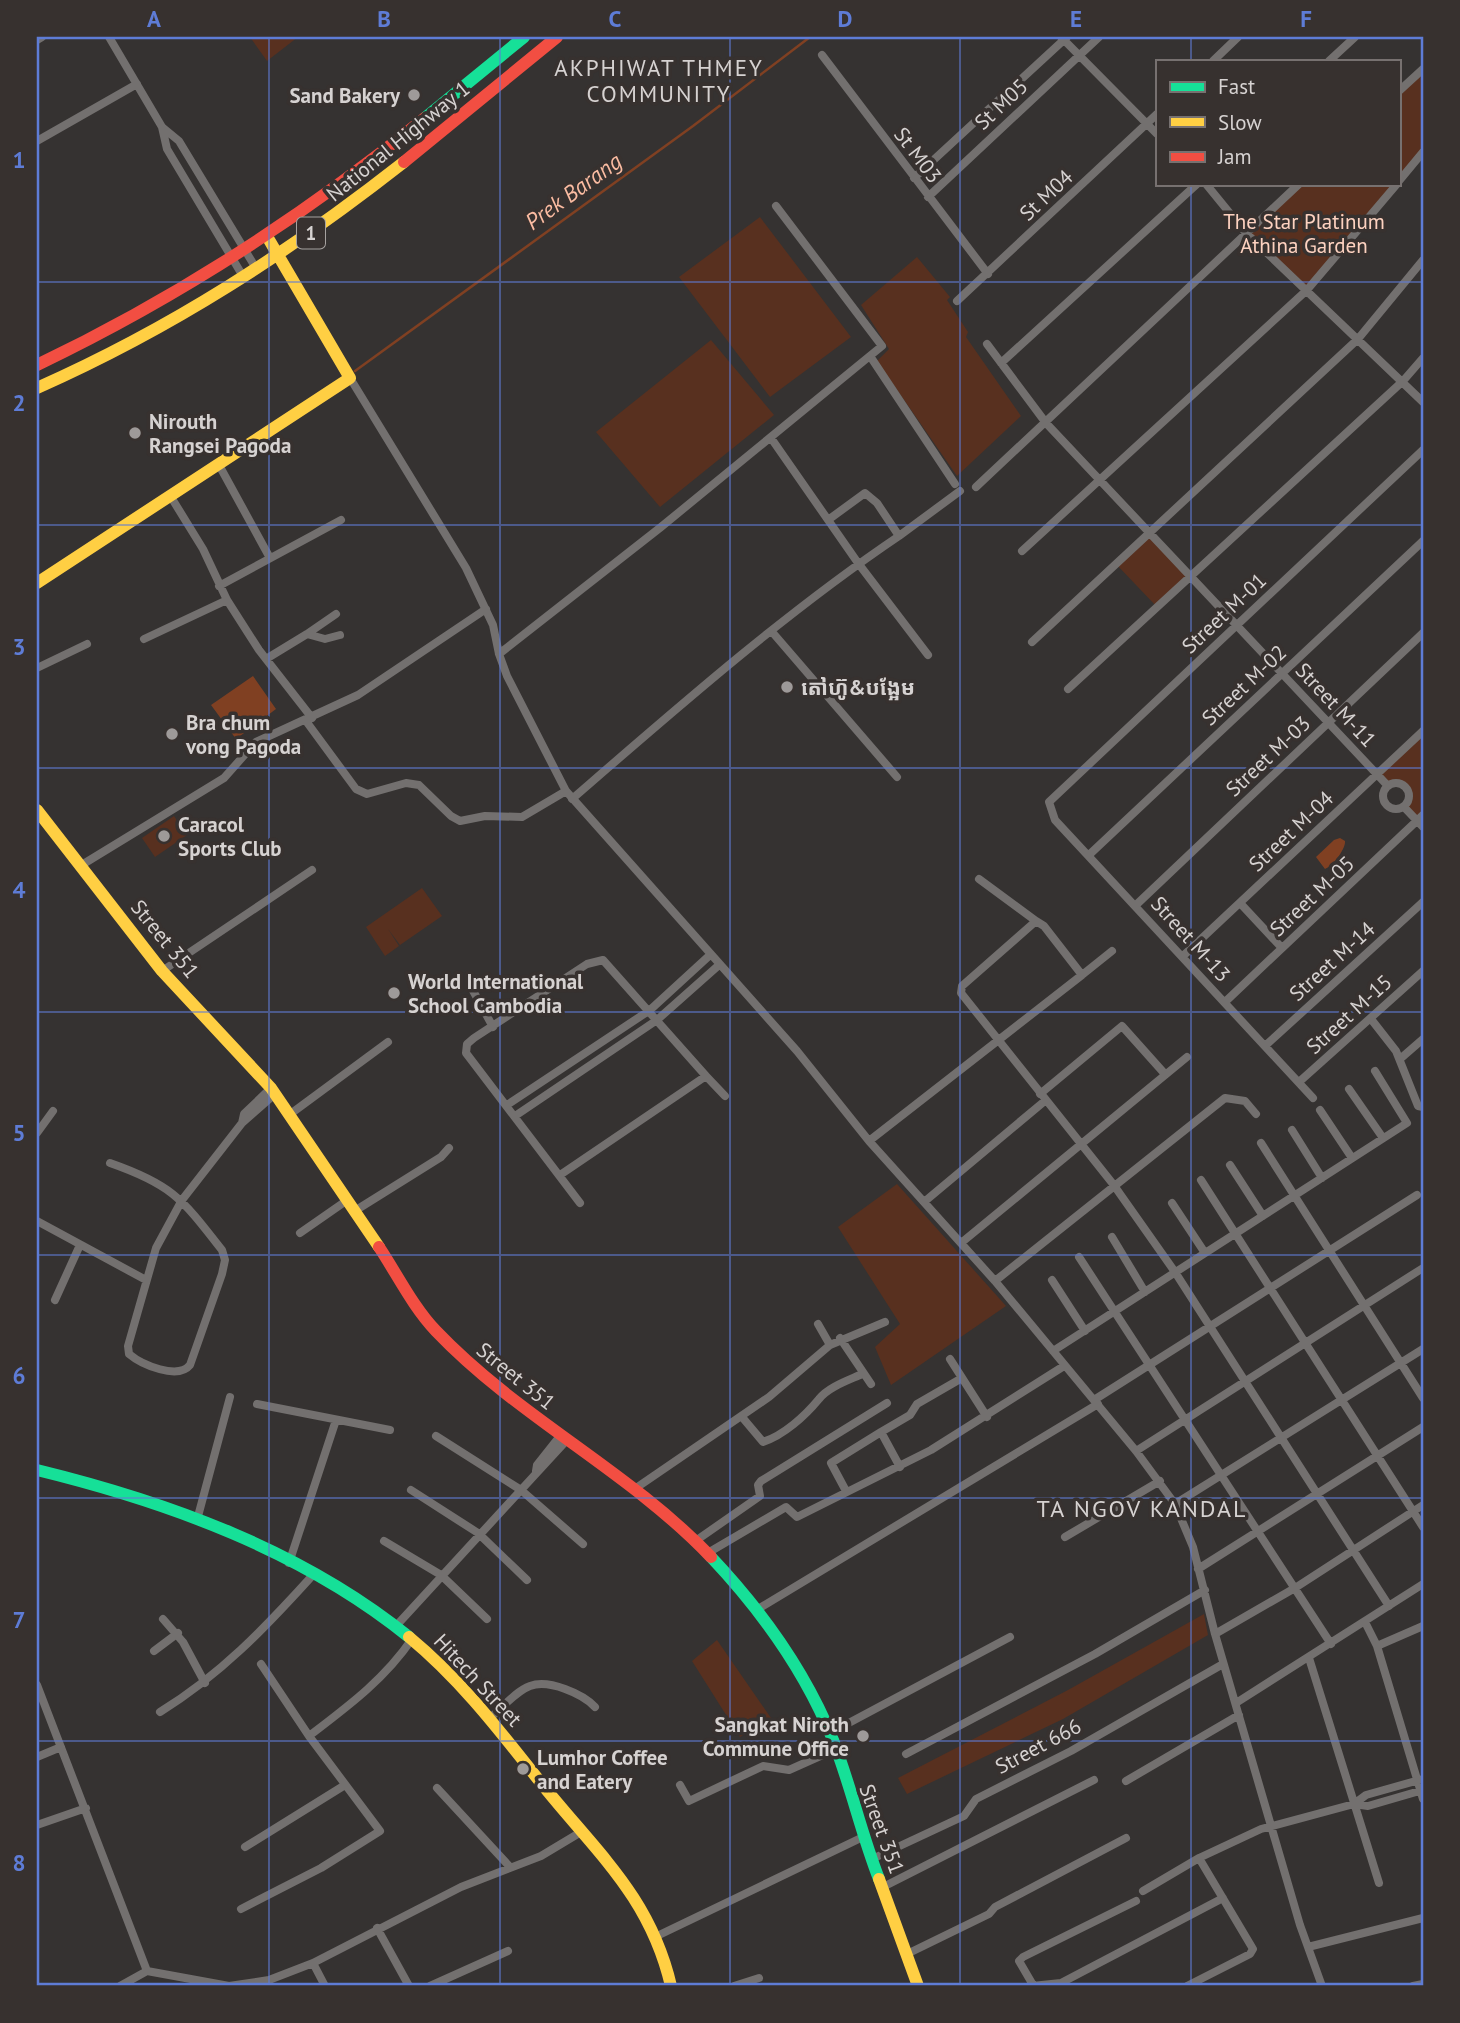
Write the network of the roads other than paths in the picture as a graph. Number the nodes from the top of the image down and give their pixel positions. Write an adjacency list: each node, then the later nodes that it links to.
1 (42, 37): 9 (street)
2 (109, 37): 15 (street)
3 (524, 37): 32 (main road, National Highway 1 / 1)
4 (557, 37): 34 (main road, National Highway 1 / 1)
5 (1099, 37): 11 (street, St M05)
6 (1238, 37): 12 (street)
7 (1355, 37): 13 (street)
8 (1064, 38): 11 (street); 23 (street, St M05)
9 (37, 40)
10 (821, 55): 23 (street, St M03)
11 (1079, 55): 18 (street); 29 (street, St M05)
12 (1214, 60)
13 (1330, 60)
14 (1423, 69): 16 (street)
15 (137, 84): 19 (street); 21 (street)
16 (1400, 90)
17 (1156, 115): 18 (street, St M04)
18 (1147, 124): 20 (street); 38 (street, St M04)
19 (162, 127): 33 (street); 36 (street)
20 (1156, 133)
21 (37, 141)
22 (1423, 152): 24 (street)
23 (914, 178): 29 (street, St M03)
24 (1400, 180)
25 (1195, 186): 48 (street)
26 (1208, 186): 31 (street)
27 (1297, 186): 31 (street)
28 (1395, 186): 40 (street)
29 (928, 197): 38 (street, St M03)
30 (776, 206): 46 (street)
31 (1246, 233): 40 (street); 54 (street)
32 (268, 238): 33 (main road, National Highway 1 / 1); 34 (main road)
33 (246, 252): 36 (main road, National Highway 1 / 1); 37 (street)
34 (280, 256): 37 (main road, National Highway 1 / 1); 50 (main road)
35 (1423, 260): 43 (street)
36 (233, 261): 39 (street); 42 (main road, National Highway 1 / 1)
37 (257, 270): 39 (main road, National Highway 1 / 1)
38 (988, 274): 41 (street, St M04)
39 (244, 278): 44 (main road, National Highway 1 / 1)
40 (1307, 290): 43 (street); 58 (street)
41 (957, 301)
42 (126, 323): 44 (main road); 49 (main road, National Highway 1 / 1)
43 (1358, 339): 51 (street); 63 (street)
44 (136, 341): 52 (main road, National Highway 1 / 1)
45 (987, 344): 48 (street, Street M-11)
46 (870, 356): 55 (street); 64 (street)
47 (1423, 358): 51 (street)
48 (1001, 362): 54 (street, Street M-11)
49 (37, 365)
50 (350, 378): 57 (main road); 73 (street)
51 (1403, 381): 53 (street); 69 (street)
52 (37, 388)
53 (1423, 402)
54 (1046, 423): 58 (street, Street M-11); 59 (street)
55 (771, 438): 62 (street); 83 (street)
56 (1423, 450): 75 (street, Street M-01)
57 (219, 466): 60 (main road); 67 (street)
58 (1100, 481): 63 (street, Street M-11); 66 (street)
59 (976, 487)
60 (171, 497): 70 (main road); 71 (street)
61 (341, 520): 67 (street)
62 (828, 520): 64 (street); 68 (street)
63 (1149, 533): 69 (street, Street M-11); 81 (street)
64 (899, 536): 68 (street)
65 (1423, 541): 87 (street, Street M-02)
66 (1022, 551)
67 (270, 558): 71 (street)
68 (858, 564): 76 (street); 84 (street)
69 (1191, 576): 75 (street, Street M-11); 88 (street)
70 (37, 583)
71 (219, 586): 72 (street)
72 (227, 600): 80 (street); 85 (street)
73 (486, 609): 83 (street); 89 (street)
74 (336, 614): 78 (street)
75 (1237, 625): 87 (street, Street M-11); 97 (street, Street M-01)
76 (773, 633): 93 (street); 96 (street)
77 (1423, 633): 90 (street, Street M-03)
78 (307, 634): 79 (street); 85 (street)
79 (340, 635)
80 (144, 639)
81 (1032, 642)
82 (87, 644): 86 (street)
83 (499, 654): 95 (street)
84 (928, 654)
85 (266, 659): 89 (street)
86 (37, 668)
87 (1282, 673): 90 (street, Street M-11); 102 (street, Street M-02)
88 (1068, 689)
89 (309, 720): 95 (street); 103 (street)
90 (1329, 723): 92 (street, Street M-11); 108 (street, Street M-03)
91 (1423, 731): 92 (street, Street M-04)
92 (1377, 774): 94 (street, Street M-11); 107 (street, Street M-04)
93 (897, 777)
94 (1388, 786): 98 (street); 98 (street)
95 (566, 790): 96 (street)
96 (572, 799): 112 (street)
97 (1049, 802): 102 (street, Street M-13)
98 (1404, 807): 100 (street)
99 (37, 810): 101 (main road, Street 351)
100 (1421, 821): 110 (street, Street M-05)
101 (42, 827): 103 (main road, Street 351)
102 (1090, 855): 108 (street, Street M-13)
103 (80, 866): 115 (main road, Street 351)
104 (312, 870): 115 (street)
105 (979, 879): 109 (street)
106 (1423, 902): 127 (street, Street M-14)
107 (1240, 903): 110 (street); 113 (street, Street M-04)
108 (1136, 905): 113 (street, Street M-13)
109 (1035, 921): 117 (street); 125 (street)
110 (1282, 948): 119 (street, Street M-05)
111 (1112, 951): 117 (street)
112 (710, 955): 114 (street); 120 (street)
113 (1183, 956): 119 (street, Street M-13)
114 (719, 965): 122 (street); 149 (street)
115 (162, 971): 135 (main road, Street 351)
116 (1423, 971): 121 (street, Street M-15)
117 (1082, 975): 125 (street)
118 (471, 987): 123 (street)
119 (1225, 1002): 127 (street, Street M-13)
120 (650, 1010): 122 (street); 123 (street); 139 (street)
121 (1371, 1019): 129 (street); 133 (street, Street M-15)
122 (657, 1020): 132 (street); 145 (street)
123 (493, 1027): 139 (street)
124 (1423, 1039): 129 (street)
125 (1000, 1040): 137 (street); 149 (street)
126 (388, 1042): 144 (street)
127 (1265, 1046): 133 (street, Street M-13)
128 (1187, 1057): 131 (street)
129 (1401, 1059): 140 (street)
130 (1375, 1071): 148 (street)
131 (1164, 1073): 137 (street); 151 (street)
132 (706, 1076): 136 (street); 156 (street)
133 (1298, 1082): 138 (street, Street M-13)
134 (1349, 1089): 148 (street)
135 (273, 1091): 144 (main road, Street 351); 162 (street)
136 (724, 1096)
137 (1043, 1097): 151 (street); 163 (street)
138 (1313, 1098)
139 (507, 1105): 145 (street)
140 (1423, 1107)
141 (1321, 1110): 153 (street)
142 (53, 1111): 147 (street)
143 (1256, 1114): 159 (street)
144 (289, 1115): 166 (main road, Street 351)
145 (515, 1116): 156 (street)
146 (1292, 1130): 157 (street)
147 (37, 1133)
148 (1383, 1138): 153 (street)
149 (869, 1141): 163 (street)
150 (1261, 1143): 161 (street)
151 (1081, 1146): 159 (street); 172 (street)
152 (449, 1147): 166 (street)
153 (1352, 1158): 157 (street)
154 (110, 1163): 162 (street)
155 (1230, 1165): 167 (street)
156 (560, 1175): 164 (street)
157 (1322, 1178): 161 (street)
158 (1201, 1180): 170 (street)
159 (1114, 1184): 178 (street); 181 (street)
160 (1417, 1195): 174 (street)
161 (1294, 1196): 167 (street); 174 (street)
162 (182, 1199): 179 (street); 179 (street)
163 (924, 1202): 172 (street)
164 (580, 1203)
165 (1172, 1203): 175 (street)
166 (349, 1206): 169 (street); 219 (main road, Street 351)
167 (1263, 1216): 170 (street)
168 (37, 1221): 173 (street)
169 (300, 1233)
170 (1235, 1234): 175 (street); 182 (street)
171 (1112, 1237): 183 (street)
172 (961, 1243): 181 (street)
173 (80, 1245): 179 (street); 184 (street)
174 (1330, 1251): 182 (street); 185 (street)
175 (1205, 1253): 178 (street)
176 (1079, 1257): 186 (street)
177 (1423, 1268): 185 (street)
178 (1175, 1272): 183 (street); 189 (street)
179 (146, 1280)
180 (1052, 1280): 190 (street)
181 (995, 1281): 195 (street)
182 (1271, 1289): 189 (street); 192 (street)
183 (1144, 1292): 186 (street)
184 (55, 1300)
185 (1364, 1306): 192 (street); 197 (street)
186 (1115, 1311): 190 (street); 199 (street)
187 (885, 1322): 191 (street)
188 (818, 1324): 193 (street)
189 (1211, 1327): 199 (street); 202 (street)
190 (1085, 1331): 195 (street)
191 (840, 1338): 193 (street); 200 (street)
192 (1306, 1344): 202 (street); 206 (street)
193 (830, 1345): 210 (street)
194 (1423, 1349): 197 (street)
195 (1053, 1351): 198 (street)
196 (950, 1359): 201 (street)
197 (1401, 1363): 205 (street); 206 (street)
198 (1064, 1366): 207 (street); 211 (street)
199 (1150, 1366): 207 (street); 213 (street)
200 (862, 1374): 203 (street); 210 (street)
201 (962, 1378): 211 (street); 216 (street)
202 (1247, 1381): 213 (street); 218 (street)
203 (871, 1384)
204 (230, 1397): 234 (street)
205 (1423, 1398)
206 (1342, 1400): 218 (street); 221 (street)
207 (1096, 1402): 220 (street); 253 (street)
208 (887, 1403): 240 (street)
209 (257, 1404): 212 (street)
210 (742, 1417): 226 (street)
211 (987, 1417): 222 (street)
212 (336, 1420): 215 (street); 244 (street)
213 (1186, 1421): 220 (street); 224 (street)
214 (1423, 1427): 221 (street)
215 (390, 1430)
216 (881, 1432): 222 (street); 229 (street)
217 (436, 1436): 228 (street)
218 (1282, 1436): 224 (street); 230 (street)
219 (563, 1438): 226 (main road, Street 351); 228 (street)
220 (1136, 1451): 225 (street)
221 (1378, 1456): 230 (street); 233 (street)
222 (900, 1467): 229 (street)
223 (37, 1470): 234 (main road, Hitech Street)
224 (1221, 1475): 231 (street); 236 (street)
225 (1160, 1481): 231 (street); 238 (street)
226 (636, 1488): 240 (main road, Street 351)
227 (411, 1490): 237 (street)
228 (521, 1490): 237 (street); 241 (street)
229 (846, 1491): 243 (street)
230 (1318, 1493): 236 (street); 242 (street)
231 (1175, 1504): 245 (street)
232 (1423, 1505): 233 (street)
233 (1413, 1511): 235 (street); 242 (street)
234 (197, 1520): 244 (main road, Hitech Street)
235 (1423, 1527)
236 (1258, 1531): 245 (street); 250 (street)
237 (478, 1533): 247 (street); 248 (street)
238 (1065, 1537)
239 (384, 1541): 247 (street)
240 (694, 1542): 243 (main road, Street 351)
241 (583, 1544)
242 (1353, 1550): 250 (street); 252 (street)
243 (706, 1554): 253 (main road, Street 351)
244 (289, 1563): 246 (main road, Hitech Street)
245 (1198, 1569): 251 (street)
246 (312, 1576): 257 (main road, Hitech Street); 269 (street)
247 (441, 1576): 255 (street); 257 (street)
248 (527, 1580)
249 (1423, 1584): 252 (street)
250 (1295, 1588): 260 (street); 263 (street)
251 (1205, 1590): 260 (street); 281 (street)
252 (1389, 1606): 256 (street)
253 (758, 1609): 277 (main road, Street 351)
254 (163, 1619): 259 (street)
255 (487, 1619)
256 (1365, 1622): 263 (street); 264 (street)
257 (396, 1626): 262 (main road, Hitech Street)
258 (1423, 1626): 264 (street)
259 (178, 1633): 265 (street); 269 (street)
260 (1215, 1634): 268 (street)
261 (1010, 1637): 277 (street)
262 (412, 1639): 276 (main road, Hitech Street); 278 (street)
263 (1331, 1644): 266 (street)
264 (1377, 1646): 284 (street)
265 (155, 1651)
266 (1309, 1658): 272 (street); 290 (street)
267 (261, 1664): 278 (street)
268 (1223, 1664): 272 (street); 299 (street, Street 666)
269 (205, 1683): 274 (street)
270 (37, 1685): 271 (street)
271 (39, 1697): 279 (street)
272 (1236, 1703): 275 (street)
273 (595, 1707): 276 (street)
274 (160, 1712)
275 (1239, 1715): 285 (street); 293 (street)
276 (491, 1717): 294 (main road, Hitech Street)
277 (830, 1733): 280 (main road, Street 351)
278 (309, 1736): 286 (street)
279 (61, 1748): 282 (street); 291 (street)
280 (836, 1749): 287 (street); 295 (main road, Street 351)
281 (906, 1754)
282 (37, 1757)
283 (1094, 1780): 302 (street)
284 (1421, 1780): 289 (street); 290 (street)
285 (1126, 1781)
286 (345, 1785): 297 (street); 306 (street)
287 (681, 1785)
288 (437, 1788): 300 (street)
289 (1422, 1793): 290 (street)
290 (1354, 1804): 293 (street); 301 (street)
291 (86, 1808): 292 (street); 314 (street)
292 (37, 1825)
293 (1272, 1826): 298 (street); 310 (street)
294 (581, 1832): 300 (street); 309 (main road, Hitech Street)
295 (863, 1837): 299 (main road, Street 351); 309 (street)
296 (1126, 1838): 312 (street)
297 (245, 1847)
298 (1199, 1858): 303 (street); 304 (street)
299 (872, 1859): 302 (main road, Street 351)
300 (510, 1867): 308 (street)
301 (1379, 1883)
302 (883, 1886): 312 (main road, Street 351)
303 (1143, 1891)
304 (1223, 1898): 318 (street); 328 (street)
305 (1136, 1901): 327 (street)
306 (241, 1909)
307 (1423, 1918): 310 (street)
308 (377, 1928): 313 (street); 322 (street)
309 (657, 1936): 324 (main road, Hitech Street)
310 (1308, 1947): 329 (street)
311 (508, 1951): 323 (street)
312 (909, 1953): 326 (main road, Street 351)
313 (313, 1964): 316 (street); 321 (street)
314 (148, 1971): 319 (street); 320 (street)
315 (759, 1978): 325 (street)
316 (271, 1983): 320 (street)
317 (1423, 1984): 330 (street)
318 (1062, 1985): 327 (street)
319 (120, 1986)
320 (229, 1986)
321 (325, 1986)
322 (409, 1986)
323 (430, 1986)
324 (671, 1986)
325 (734, 1986)
326 (918, 1986)
327 (1032, 1986)
328 (1187, 1986)
329 (1322, 1986)
330 (1413, 1986)

